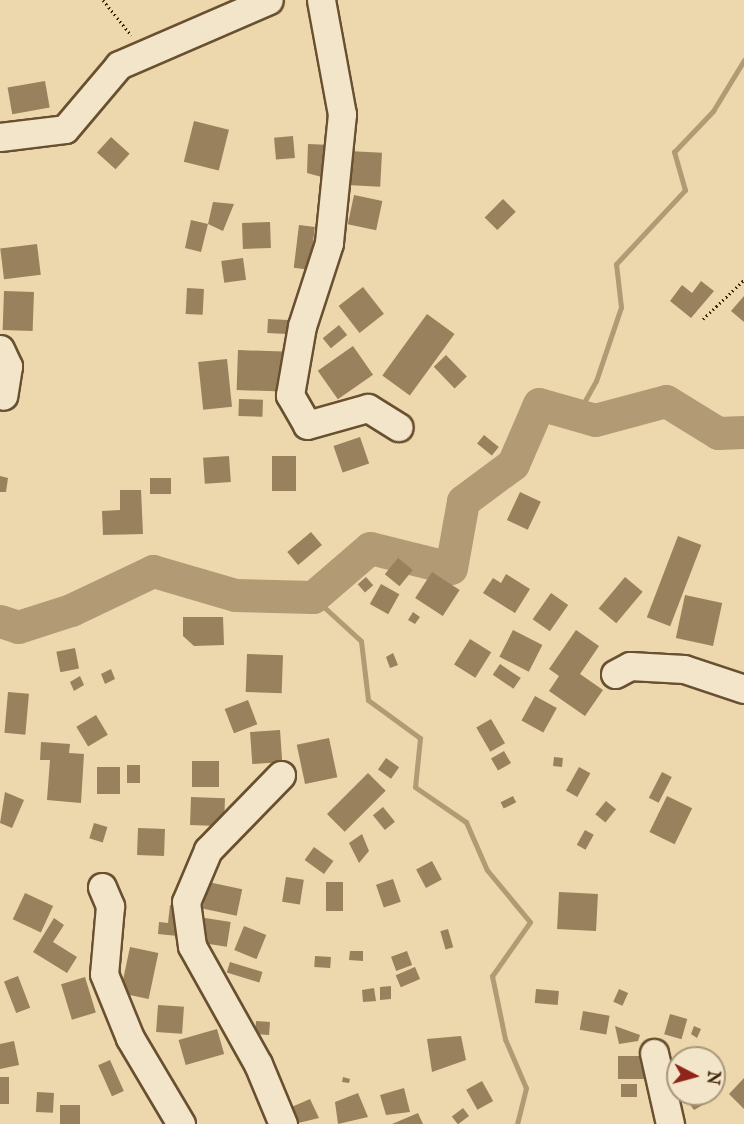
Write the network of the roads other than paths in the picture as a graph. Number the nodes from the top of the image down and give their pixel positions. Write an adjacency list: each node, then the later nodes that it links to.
1 (269, 0): 3 (street)
2 (321, 0): 6 (street)
3 (2, 140)
4 (0, 349): 5 (street)
5 (3, 396)
6 (399, 427)
7 (615, 674): 8 (street)
8 (744, 689)
9 (281, 775): 13 (street)
10 (102, 887): 12 (street)
11 (654, 1053): 14 (street)
12 (181, 1124)
13 (283, 1124)
14 (670, 1124)

